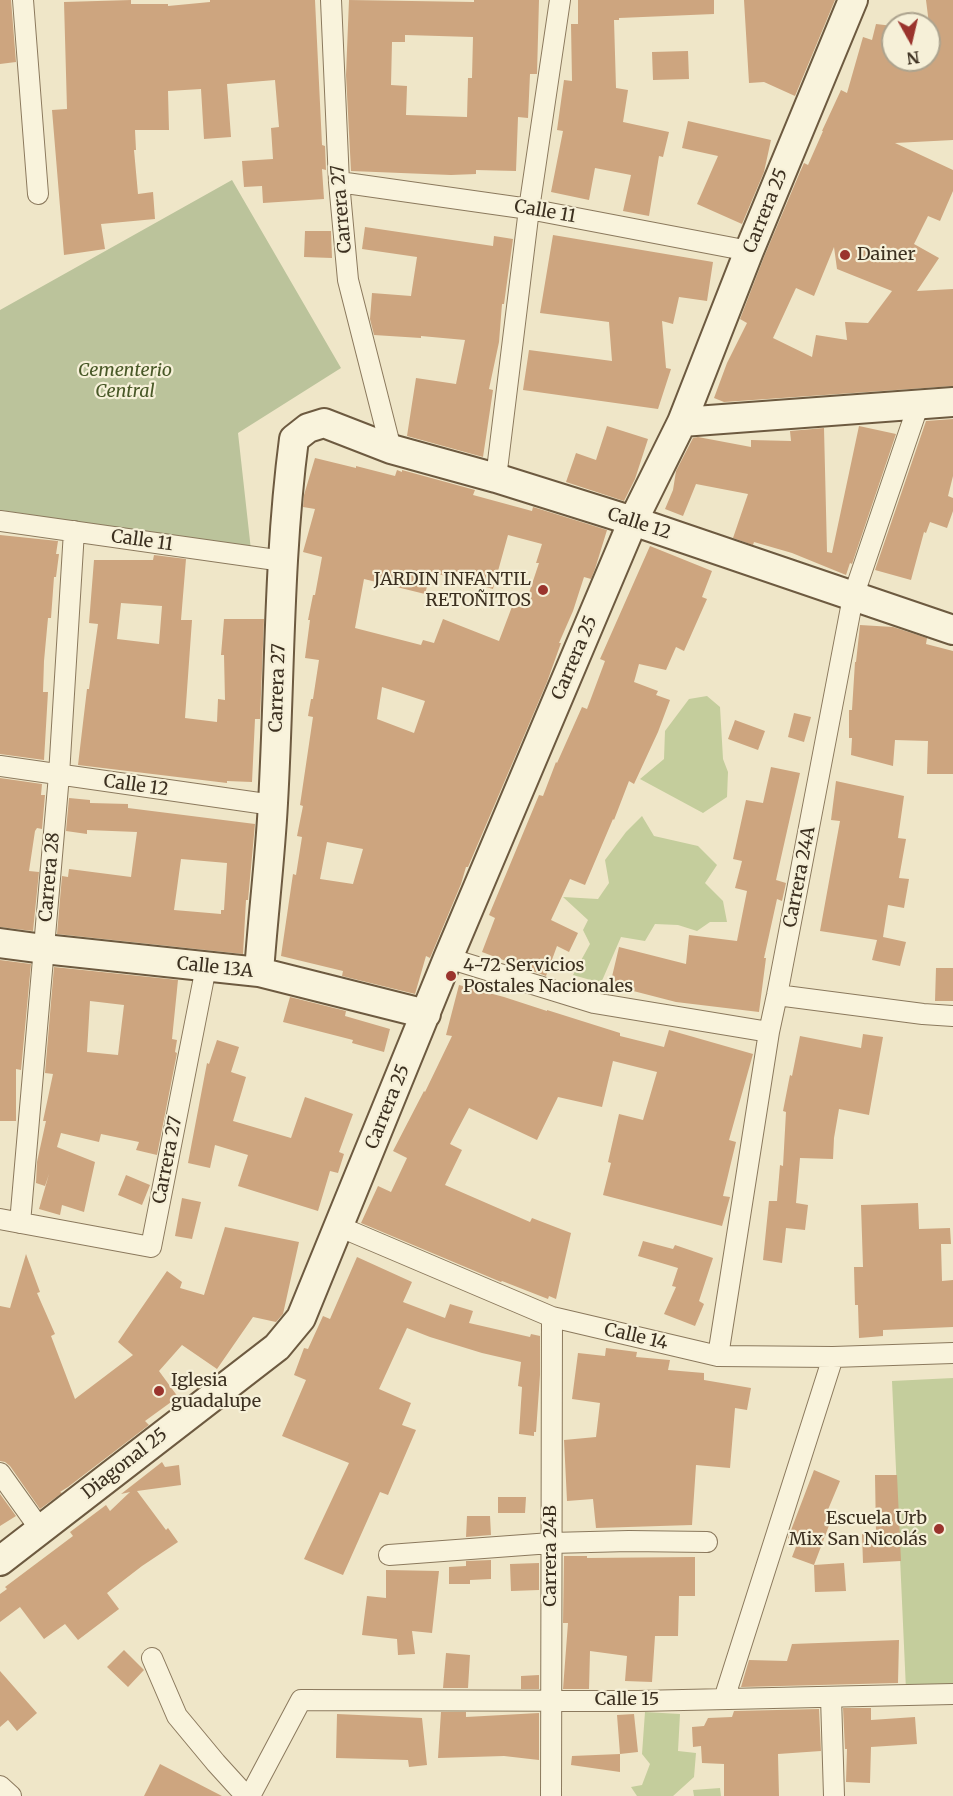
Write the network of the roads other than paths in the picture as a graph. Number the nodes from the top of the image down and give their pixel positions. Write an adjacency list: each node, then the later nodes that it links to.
1 (23, 0): 6 (street)
2 (331, 0): 5 (street, Carrera 27)
3 (560, 0): 7 (street)
4 (853, 0): 8 (street, Carrera 25)
5 (339, 182): 7 (street, Calle 11); 13 (street, Carrera 27)
6 (38, 194)
7 (529, 209): 8 (street, Calle 11); 14 (street)
8 (749, 251): 11 (street, Carrera 25)
9 (953, 402): 10 (street)
10 (918, 406): 11 (street); 19 (street, Carrera 24A)
11 (682, 422): 16 (street, Carrera 25)
12 (324, 423): 13 (street, Calle 12); 18 (street, Carrera 27)
13 (391, 449): 14 (street, Calle 12)
14 (496, 478): 16 (street, Calle 12)
15 (0, 521): 17 (street, Calle 11)
16 (633, 521): 19 (street, Calle 12); 26 (street, Carrera 25)
17 (74, 531): 18 (street, Calle 11); 22 (street, Carrera 28)
18 (283, 561): 23 (street, Carrera 27)
19 (853, 597): 20 (street, Calle 12); 29 (street, Carrera 24A)
20 (953, 630)
21 (0, 765): 22 (street, Calle 12)
22 (58, 775): 23 (street, Calle 12); 25 (street, Carrera 28)
23 (273, 806): 28 (street, Carrera 27)
24 (0, 943): 25 (street, Calle 13A)
25 (44, 949): 27 (street, Calle 13A); 34 (street, Carrera 28)
26 (448, 958): 30 (street, Carrera 25); 32 (street)
27 (206, 967): 28 (street, Calle 13A); 34 (street, Carrera 27)
28 (259, 972): 30 (street, Calle 13A)
29 (777, 995): 31 (street); 32 (street, Carrera 24A)
30 (426, 1014): 35 (street, Carrera 25)
31 (953, 1016)
32 (769, 1032): 39 (street, Carrera 24A)
33 (0, 1219): 34 (street)
34 (20, 1223)
35 (338, 1226): 36 (street, Calle 14); 37 (street, Carrera 25)
36 (552, 1317): 39 (street, Calle 14); 44 (street, Carrera 24B)
37 (301, 1318): 42 (street, Diagonal 25)
38 (953, 1353): 40 (street, Calle 14)
39 (718, 1356): 40 (street, Calle 14)
40 (832, 1357): 50 (street)
41 (0, 1473): 42 (street)
42 (40, 1529): 46 (street, Diagonal 25)
43 (707, 1542): 44 (street)
44 (551, 1543): 45 (street); 51 (street, Carrera 24B)
45 (389, 1555)
46 (0, 1561)
47 (152, 1658): 54 (street)
48 (953, 1694): 49 (street, Calle 15)
49 (831, 1697): 50 (street, Calle 15); 56 (street)
50 (724, 1699): 51 (street, Calle 15)
51 (551, 1701): 54 (street, Calle 15); 55 (street, Carrera 24B)
52 (0, 1786): 53 (street)
53 (11, 1796)
54 (248, 1796)
55 (551, 1796)
56 (834, 1796)

